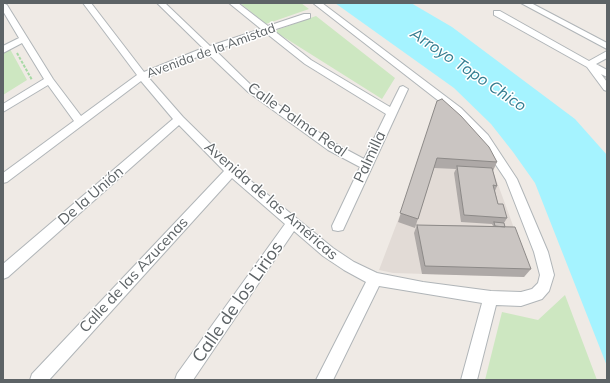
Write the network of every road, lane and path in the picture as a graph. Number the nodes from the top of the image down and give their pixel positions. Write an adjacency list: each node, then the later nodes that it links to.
1 (87, 3): 17 (street, Avenida de las Américas)
2 (161, 3): 12 (street, Calle Palma Real)
3 (233, 3): 9 (street)
4 (317, 3): 33 (street, Avenida de las Américas)
5 (525, 3): 11 (street)
6 (3, 7): 10 (street)
7 (497, 12): 16 (street)
8 (307, 16): 9 (street, Avenida de la Amistad)
9 (266, 30): 12 (street, Avenida de la Amistad); 23 (street)
10 (23, 38): 13 (street); 18 (street)
11 (607, 46)
12 (209, 49): 17 (street, Avenida de la Amistad); 26 (street, Calle Palma Real)
13 (3, 50)
14 (17, 52): 19 (path)
15 (607, 54): 16 (street)
16 (600, 70): 20 (street)
17 (142, 76): 24 (street, Avenida de las Américas); 25 (street, Avenida de la Amistad)
18 (49, 80): 22 (street); 25 (street)
19 (26, 84)
20 (607, 88)
21 (403, 89): 23 (street, Palmilla)
22 (3, 109)
23 (391, 112): 26 (street, Palmilla)
24 (179, 119): 27 (street, Avenida de las Américas); 31 (street, De la Unión)
25 (80, 122): 28 (street, Avenida de la Amistad)
26 (366, 166): 30 (street, Palmilla)
27 (231, 171): 29 (street, Avenida de las Américas); 34 (street, Calle de las Azucenas)
28 (3, 179)
29 (293, 223): 32 (street, Avenida de las Américas); 35 (street, Calle de los Lirios)
30 (338, 226)
31 (3, 273)
32 (375, 279): 33 (street, Avenida de las Américas); 36 (street)
33 (491, 298): 37 (street)
34 (38, 380)
35 (183, 380)
36 (324, 380)
37 (469, 380)

